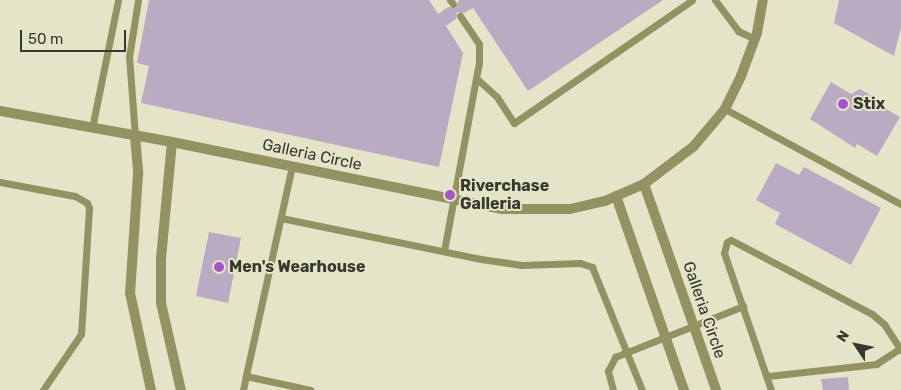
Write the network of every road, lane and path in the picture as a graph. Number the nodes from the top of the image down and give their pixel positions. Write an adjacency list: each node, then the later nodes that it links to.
1 (118, 0): 11 (lane)
2 (138, 0): 12 (lane)
3 (692, 0): 8 (lane)
4 (715, 0): 7 (lane)
5 (763, 0): 7 (street, Galleria Circle)
6 (460, 16): 8 (lane)
7 (755, 39): 9 (street, Galleria Circle)
8 (476, 78): 18 (lane)
9 (725, 109): 16 (street, Galleria Circle); 19 (lane)
10 (0, 111): 11 (street, Galleria Circle)
11 (92, 128): 12 (street, Galleria Circle)
12 (135, 136): 13 (street, Galleria Circle); 30 (street)
13 (172, 142): 14 (street, Galleria Circle); 31 (street)
14 (292, 166): 18 (street, Galleria Circle); 20 (lane)
15 (0, 182): 29 (lane)
16 (644, 184): 17 (street, Galleria Circle); 23 (street, Galleria Circle)
17 (616, 196): 18 (street, Galleria Circle); 24 (street)
18 (455, 200): 21 (lane)
19 (901, 204)
20 (281, 218): 21 (lane); 27 (lane)
21 (444, 251): 25 (lane)
22 (743, 306): 23 (lane); 26 (lane); 28 (lane)
23 (694, 328): 24 (lane); 37 (street, Galleria Circle)
24 (666, 338): 25 (lane); 36 (street)
25 (628, 349): 34 (lane); 35 (lane)
26 (901, 349): 28 (lane)
27 (246, 376): 32 (lane); 33 (lane)
28 (768, 376): 38 (lane)
29 (43, 390)
30 (151, 390)
31 (181, 390)
32 (243, 390)
33 (311, 390)
34 (613, 390)
35 (642, 390)
36 (684, 390)
37 (716, 390)
38 (771, 390)

